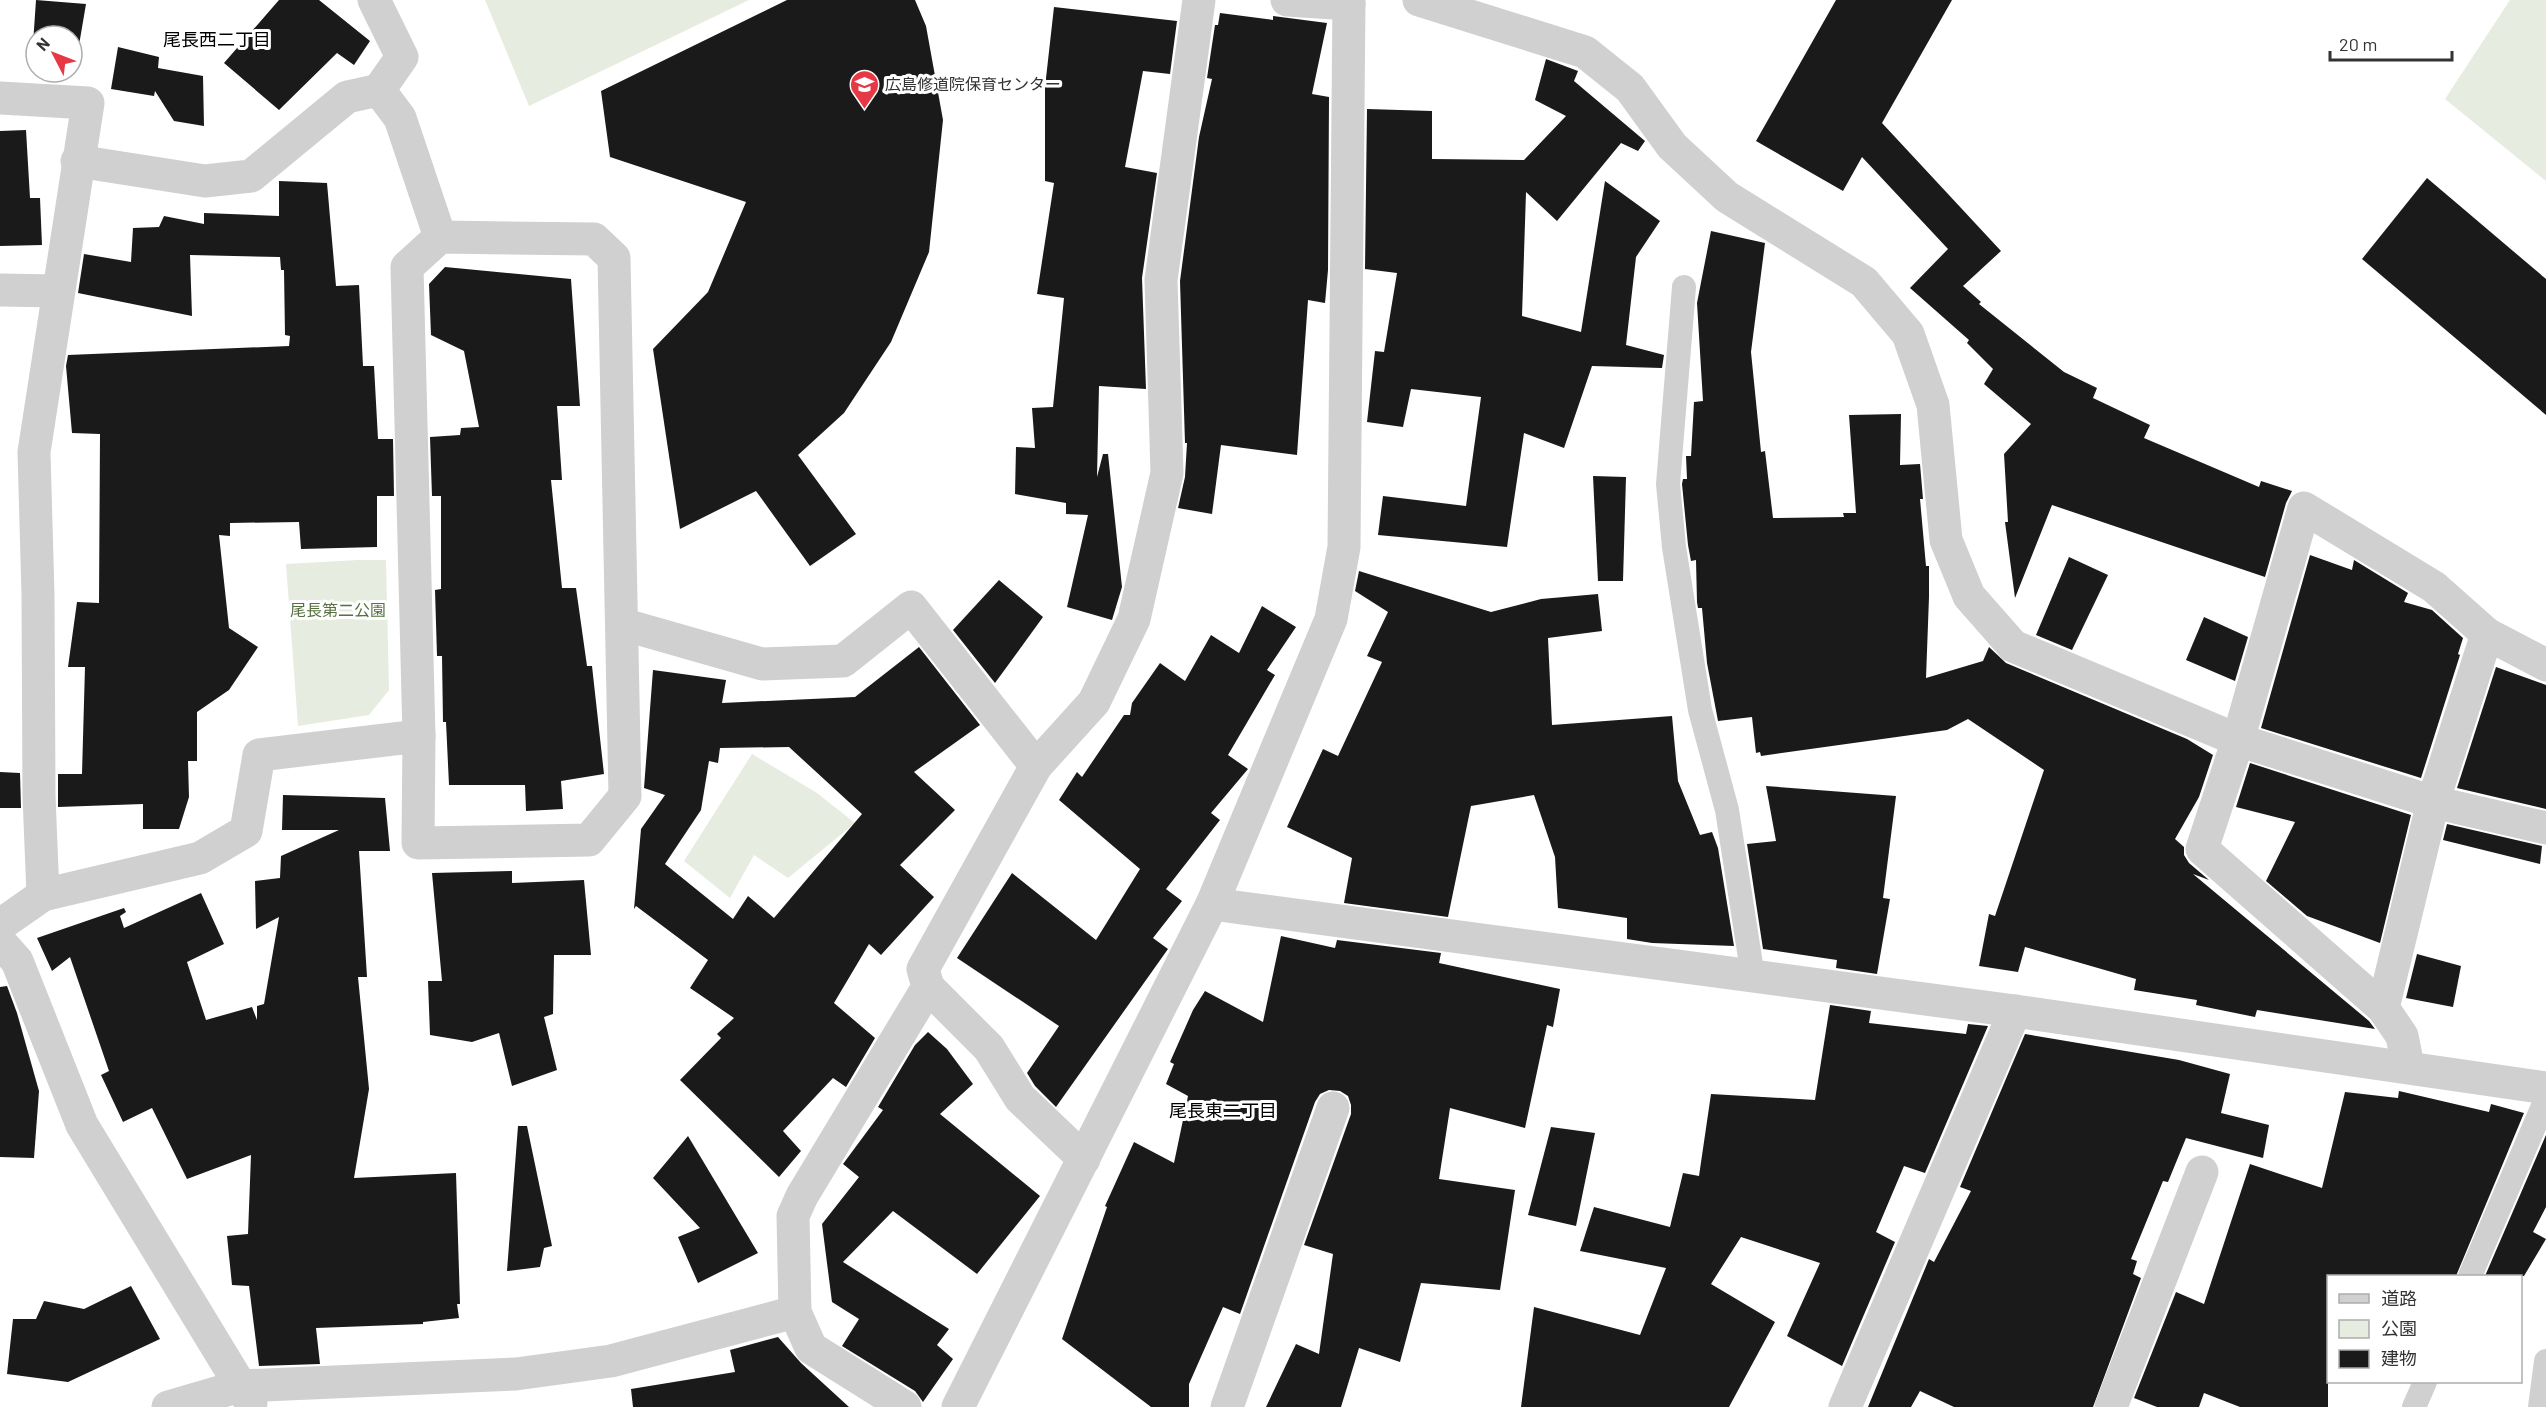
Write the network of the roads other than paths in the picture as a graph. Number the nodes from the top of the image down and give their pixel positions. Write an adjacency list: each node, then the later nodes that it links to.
1 (374, 0): 6 (street)
2 (1199, 0): 18 (street)
3 (1287, 0): 5 (street)
4 (1419, 0): 17 (street)
5 (1349, 2): 22 (street)
6 (380, 90): 8 (street); 9 (street)
7 (0, 98): 8 (street)
8 (77, 161): 12 (street)
9 (440, 237): 13 (street); 16 (street)
10 (1684, 287): 25 (lane)
11 (0, 290): 12 (street)
12 (57, 291): 21 (street)
13 (622, 624): 16 (street); 18 (street)
14 (2487, 634): 15 (street); 17 (street); 19 (street)
15 (2546, 665)
16 (419, 736): 21 (street)
17 (2238, 740): 19 (street); 27 (street)
18 (1036, 766): 26 (street)
19 (2433, 802): 20 (street); 27 (street)
20 (2546, 828)
21 (43, 895): 23 (street)
22 (1212, 904): 25 (street); 33 (street)
23 (0, 925)
24 (0, 942): 39 (street)
25 (1753, 976): 28 (street)
26 (928, 987): 33 (street); 36 (street)
27 (2383, 1008): 29 (street)
28 (2016, 1011): 29 (street); 44 (street)
29 (2408, 1066): 30 (street)
30 (2546, 1088)
31 (2546, 1099): 35 (lane)
32 (1333, 1108): 43 (street)
33 (1083, 1159): 42 (street)
34 (2202, 1172): 45 (street)
35 (2470, 1275)
36 (795, 1312): 39 (street); 41 (street)
37 (2546, 1361): 47 (lane)
38 (2425, 1383): 46 (lane)
39 (247, 1396): 40 (street)
40 (168, 1407)
41 (905, 1407)
42 (958, 1407)
43 (1227, 1407)
44 (1845, 1407)
45 (2111, 1407)
46 (2414, 1407)
47 (2540, 1407)

